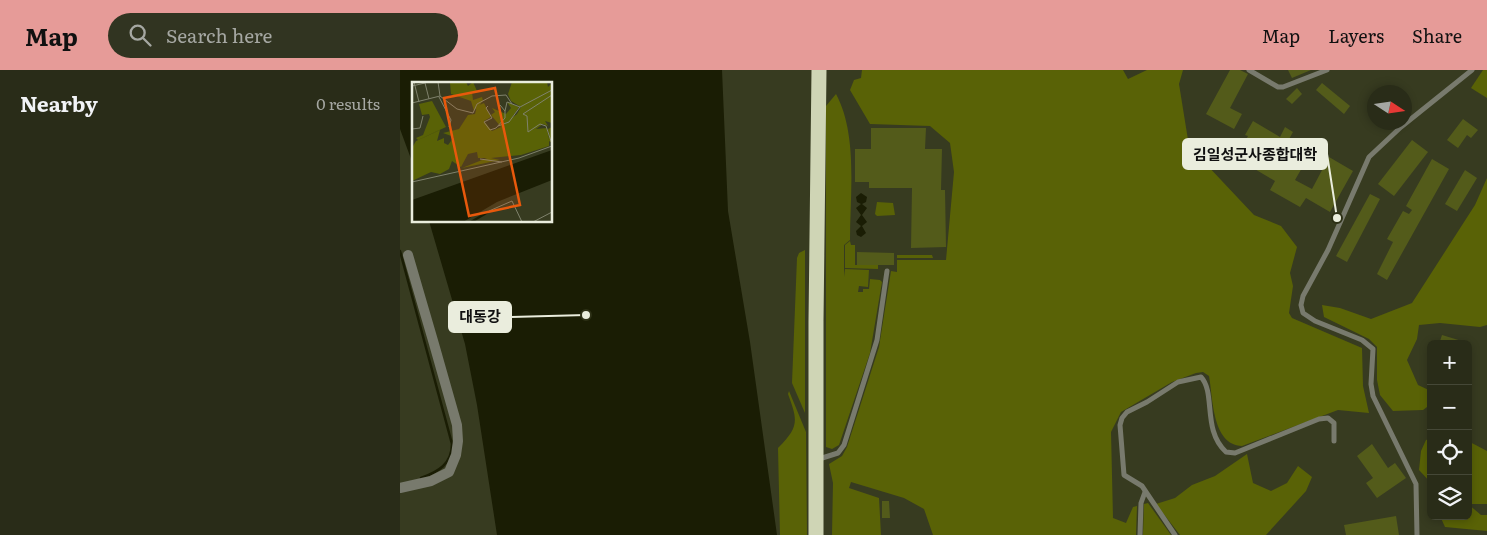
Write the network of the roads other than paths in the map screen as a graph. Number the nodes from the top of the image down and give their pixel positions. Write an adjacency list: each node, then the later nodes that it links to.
1 (819, 70): 8 (highway)
2 (1249, 70): 3 (lane)
3 (1327, 70)
4 (1472, 70): 14 (lane)
5 (408, 255): 9 (street)
6 (887, 271): 8 (lane)
7 (1334, 442): 10 (lane)
8 (816, 460): 11 (highway)
9 (400, 488)
10 (1145, 492): 12 (lane); 13 (lane)
11 (816, 535)
12 (1140, 535)
13 (1175, 535)
14 (1417, 535)

